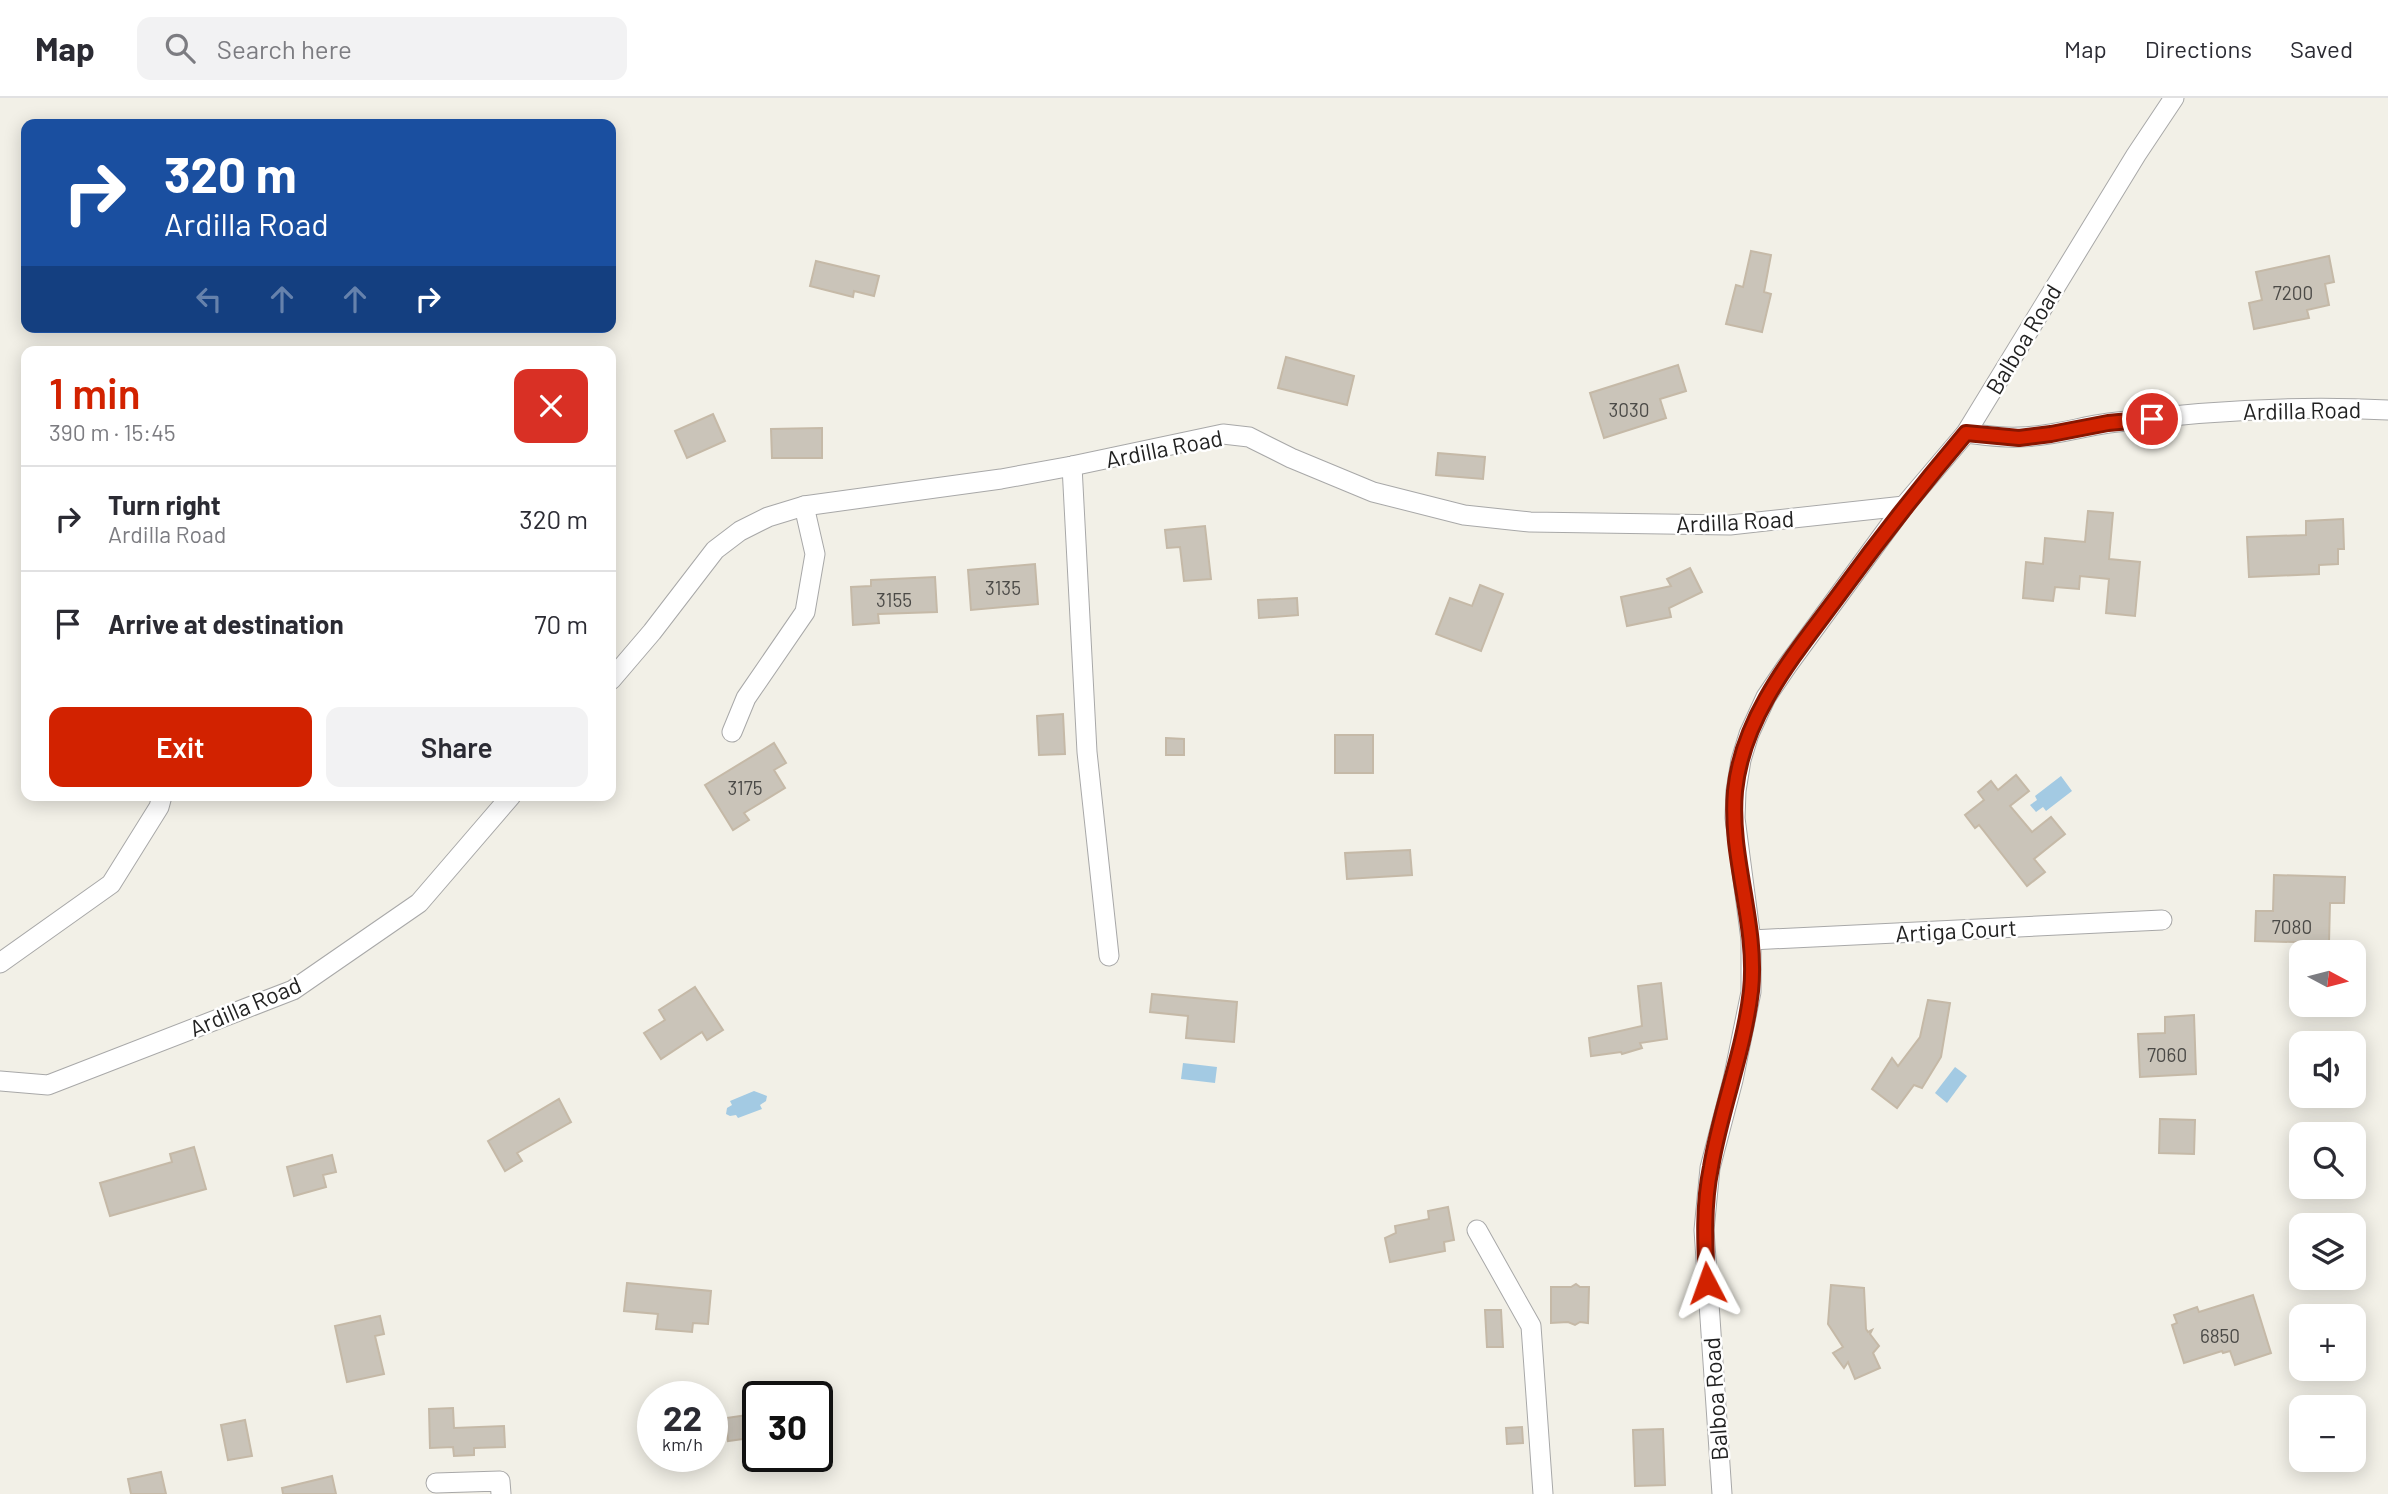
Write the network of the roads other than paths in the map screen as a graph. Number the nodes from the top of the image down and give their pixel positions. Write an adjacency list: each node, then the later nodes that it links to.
1 (2174, 98): 3 (street, Balboa Road)
2 (2388, 410): 3 (street, Ardilla Road)
3 (1966, 433): 6 (street, Balboa Road)
4 (1072, 466): 5 (street, Ardilla Road); 6 (street, Ardilla Road); 13 (street)
5 (804, 506): 7 (street, Ardilla Road); 8 (street)
6 (1904, 506): 12 (street, Balboa Road)
7 (616, 674)
8 (732, 732)
9 (161, 801): 14 (street)
10 (507, 801): 15 (street, Ardilla Road)
11 (2162, 920): 12 (street, Artiga Court)
12 (1751, 940): 20 (street, Balboa Road)
13 (1109, 956)
14 (0, 963)
15 (0, 1081)
16 (1477, 1230): 19 (street)
17 (436, 1483): 18 (street)
18 (501, 1494)
19 (1542, 1494)
20 (1721, 1494)

